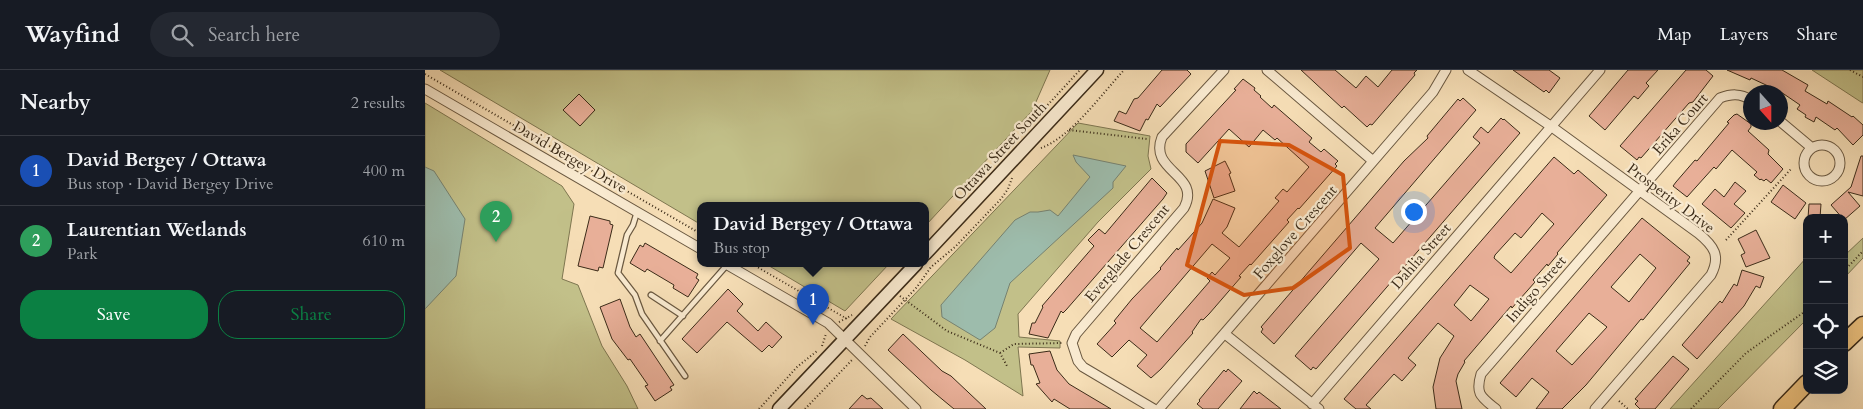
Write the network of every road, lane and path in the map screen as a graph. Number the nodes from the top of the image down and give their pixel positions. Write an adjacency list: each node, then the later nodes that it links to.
1 (1097, 70): 27 (main road, Ottawa Street South)
2 (1124, 70): 15 (path)
3 (1224, 70): 48 (street, Everglade Crescent)
4 (1267, 70): 19 (street)
5 (1446, 70): 19 (street, Foxglove Crescent)
6 (1468, 70): 13 (street, Prosperity Drive)
7 (1599, 70): 13 (street, Dahlia Street)
8 (1850, 70): 10 (path)
9 (425, 74): 24 (path)
10 (1863, 77)
11 (425, 89): 23 (street, David Bergey Drive)
12 (1743, 96): 22 (street, Erika Court)
13 (1552, 127): 22 (street, Prosperity Drive); 56 (street, Dahlia Street)
14 (1788, 128): 17 (street)
15 (1069, 130): 16 (path); 18 (path)
16 (1147, 139)
17 (1812, 148): 17 (street)
18 (1037, 149)
19 (1373, 161): 42 (street, Foxglove Crescent)
20 (1791, 169): 25 (path)
21 (1013, 175): 36 (path)
22 (1640, 191): 63 (street, Indigo Street); 64 (street, Prosperity Drive)
23 (637, 212): 26 (street, David Bergey Drive); 47 (lane)
24 (697, 232)
25 (1726, 240)
26 (697, 247)
27 (929, 250)
28 (1863, 251): 33 (path)
29 (724, 267): 38 (lane)
30 (732, 267): 45 (street)
31 (757, 267): 39 (path)
32 (913, 267): 34 (main road)
33 (1848, 267)
34 (891, 290): 36 (path); 45 (main road)
35 (651, 295): 38 (lane)
36 (906, 300): 44 (path); 50 (path)
37 (1803, 313): 66 (path)
38 (683, 316): 47 (lane)
39 (850, 320)
40 (1863, 325): 46 (highway)
41 (866, 333): 44 (path)
42 (1225, 334): 56 (street); 62 (street, Foxglove Crescent)
43 (825, 335): 57 (path)
44 (870, 337): 49 (path)
45 (845, 340): 58 (main road); 60 (street)
46 (1848, 340)
47 (660, 341): 53 (lane)
48 (1072, 343): 50 (path); 61 (street)
49 (865, 346)
50 (1000, 353): 52 (path)
51 (851, 362): 59 (path)
52 (1007, 366)
53 (685, 376)
54 (1803, 387): 67 (highway)
55 (1619, 401): 65 (path)
56 (1315, 406)
57 (759, 409)
58 (779, 409)
59 (805, 409)
60 (916, 409)
61 (1155, 409)
62 (1159, 409)
63 (1495, 409)
64 (1595, 409)
65 (1628, 409)
66 (1691, 409)
67 (1782, 409)

